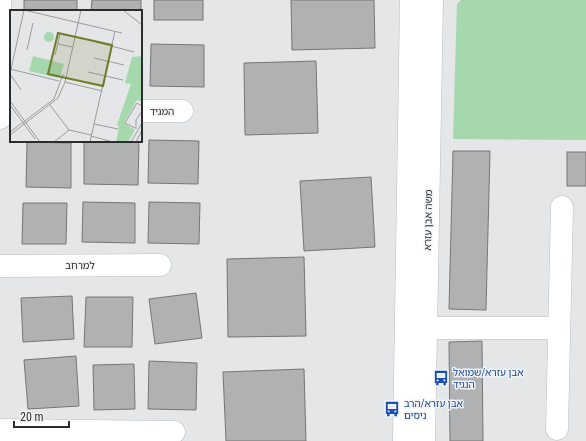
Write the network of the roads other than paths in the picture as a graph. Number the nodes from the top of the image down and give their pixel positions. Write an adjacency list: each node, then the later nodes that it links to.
1 (0, 0): 6 (street)
2 (411, 0): 11 (street, משה אבן עזרא)
3 (432, 0): 11 (street, משה אבן עזרא)
4 (142, 111): 5 (street, המגיד)
5 (182, 111)
6 (0, 112): 7 (street)
7 (0, 118)
8 (562, 207): 12 (street)
9 (160, 265): 10 (street, למרחב)
10 (0, 266)
11 (416, 327): 12 (street); 16 (street, משה אבן עזרא); 17 (street, משה אבן עזרא)
12 (559, 328): 13 (street)
13 (557, 429)
14 (0, 430): 15 (street)
15 (174, 432)
16 (404, 441)
17 (424, 441)

